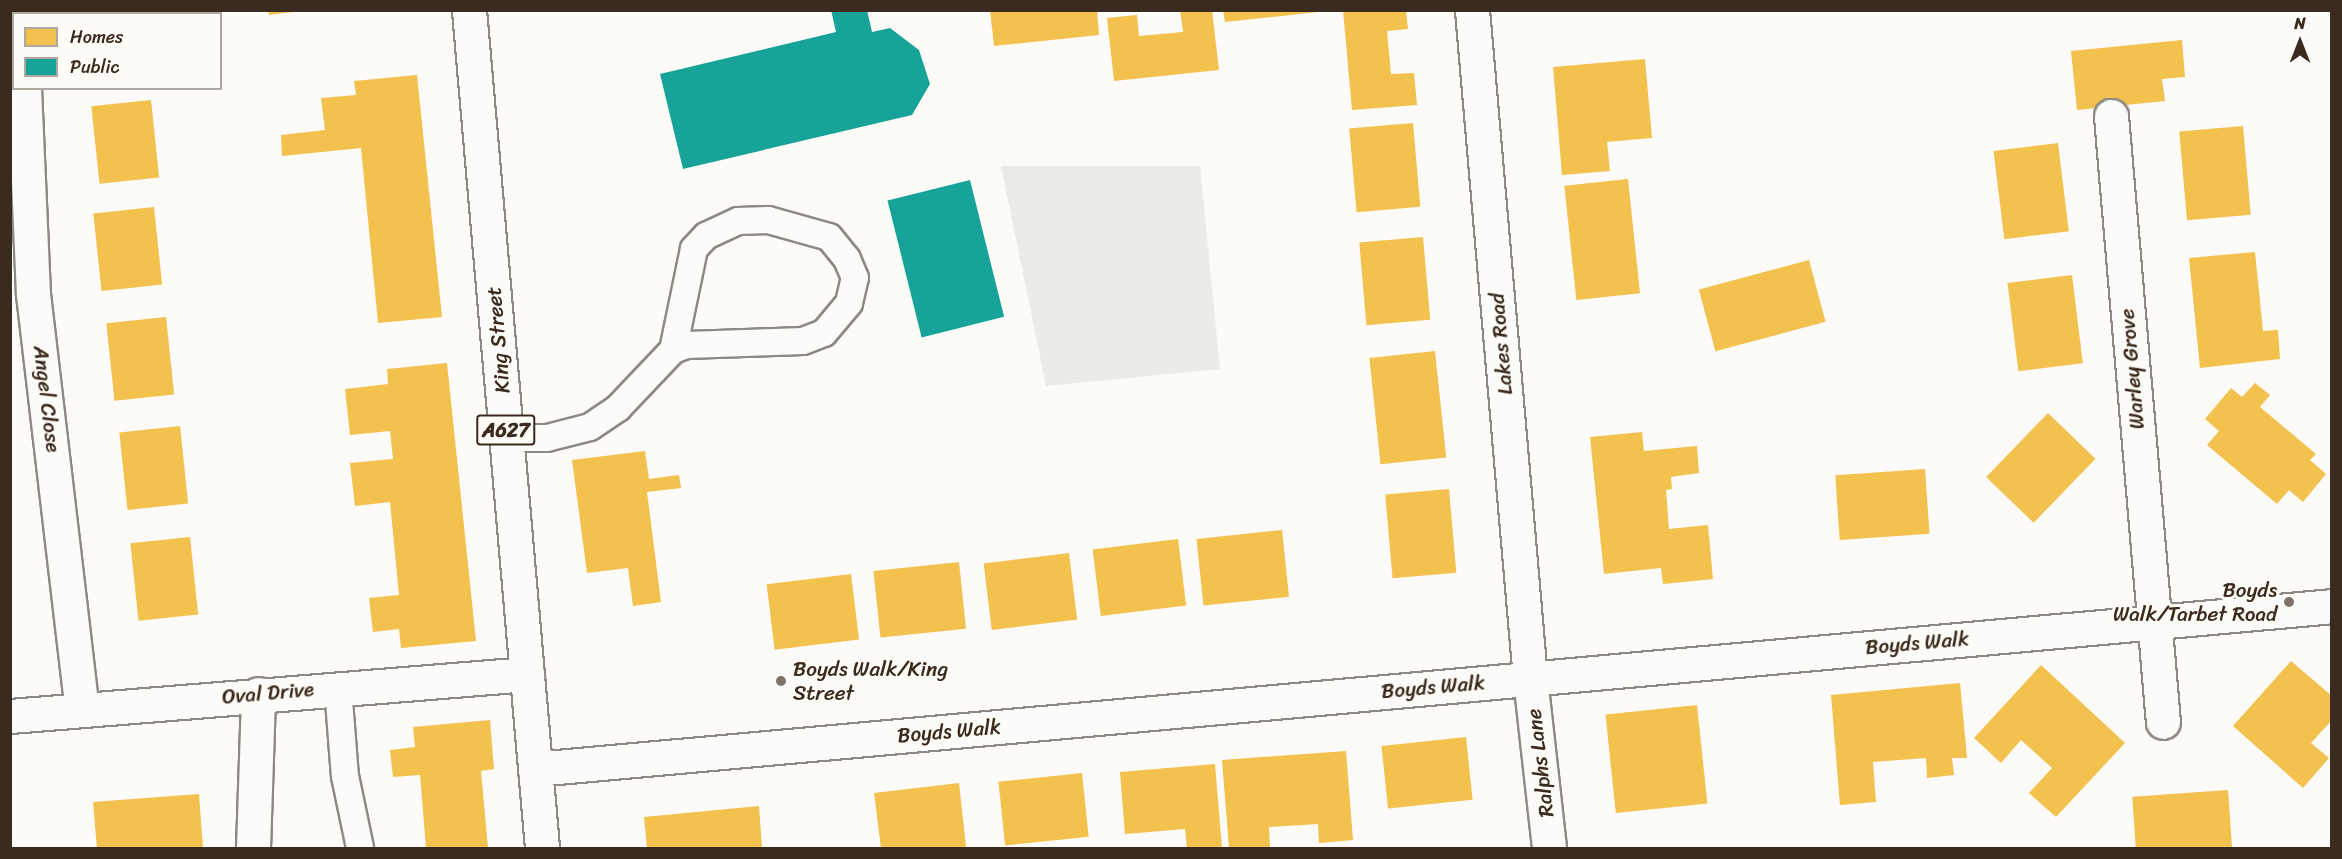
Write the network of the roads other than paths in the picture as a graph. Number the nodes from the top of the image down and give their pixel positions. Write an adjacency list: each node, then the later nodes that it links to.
1 (469, 10): 6 (street, King Street / A627)
2 (1472, 10): 10 (street, Lakes Road)
3 (24, 90): 13 (street, Angel Close)
4 (2111, 116): 8 (street, Warley Grove)
5 (672, 350): 5 (lane); 6 (lane)
6 (506, 438): 9 (street, King Street / A627)
7 (2331, 606): 8 (street, Boyds Walk)
8 (2154, 622): 10 (street, Boyds Walk); 15 (street, Warley Grove)
9 (527, 674): 11 (street, Oval Drive); 16 (street, King Street / A627)
10 (1530, 678): 16 (street, Boyds Walk); 20 (street, Ralphs Lane)
11 (338, 688): 12 (street, Oval Drive); 18 (lane)
12 (258, 694): 13 (street, Oval Drive); 17 (street)
13 (82, 710): 14 (street, Oval Drive)
14 (10, 716)
15 (2163, 722)
16 (535, 769): 19 (street, King Street / A627)
17 (254, 849)
18 (360, 849)
19 (542, 849)
20 (1550, 849)

